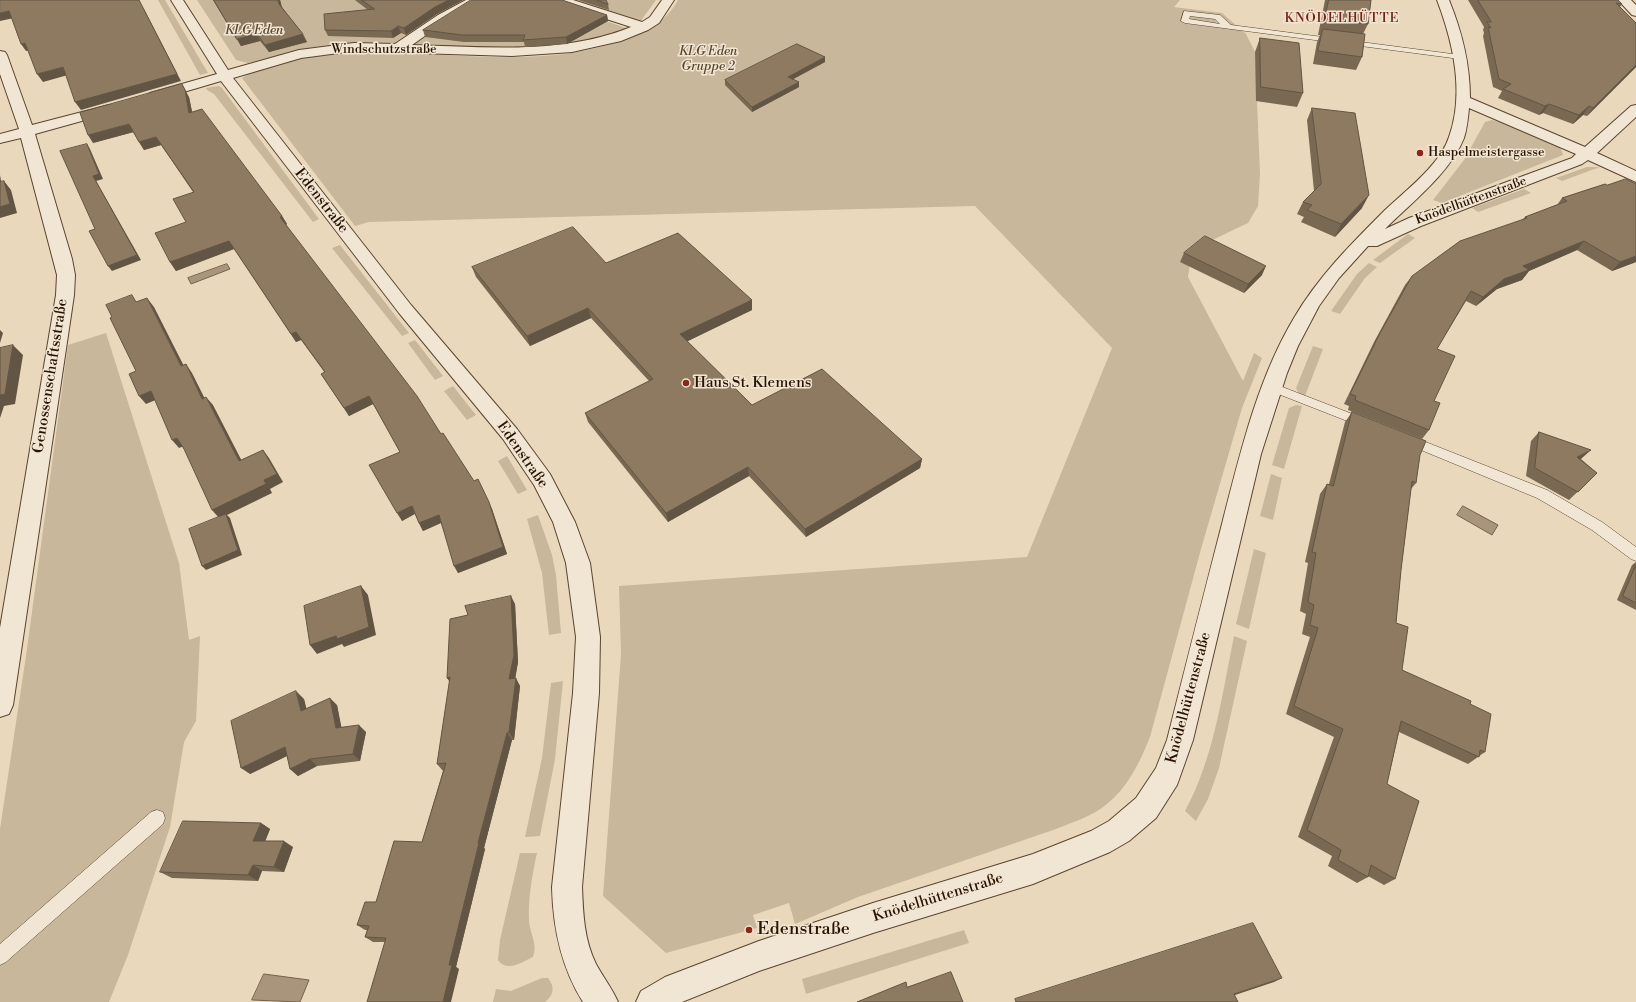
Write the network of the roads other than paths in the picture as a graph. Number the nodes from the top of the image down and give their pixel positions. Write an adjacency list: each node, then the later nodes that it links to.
1 (177, 0): 13 (street, Edenstraße)
2 (475, 0): 10 (street)
3 (561, 0): 9 (street)
4 (668, 0): 9 (street, Windschutzstraße)
5 (1443, 0): 12 (street, Knödelhüttenstraße)
6 (1624, 0): 7 (street)
7 (1636, 12)
8 (1185, 22): 12 (lane)
9 (643, 27): 10 (street, Windschutzstraße)
10 (397, 48): 13 (street, Windschutzstraße)
11 (0, 55): 18 (street, Genossenschaftsstraße)
12 (1460, 57): 15 (street, Knödelhüttenstraße)
13 (225, 76): 14 (street, Windschutzstraße); 30 (street, Edenstraße)
14 (141, 100)
15 (1463, 100): 20 (street); 22 (street, Knödelhüttenstraße)
16 (126, 104): 18 (street)
17 (1636, 109): 20 (street, Knödelhüttenstraße)
18 (27, 131): 19 (street); 27 (street, Genossenschaftsstraße)
19 (0, 139)
20 (1588, 154): 21 (street); 22 (street, Knödelhüttenstraße)
21 (1636, 177)
22 (1355, 250): 23 (street, Knödelhüttenstraße)
23 (1272, 387): 24 (lane); 31 (street, Knödelhüttenstraße)
24 (1374, 427)
25 (1397, 436): 26 (lane)
26 (1636, 555)
27 (0, 705)
28 (157, 818): 29 (lane)
29 (0, 956)
30 (602, 1002)
31 (652, 1002)

